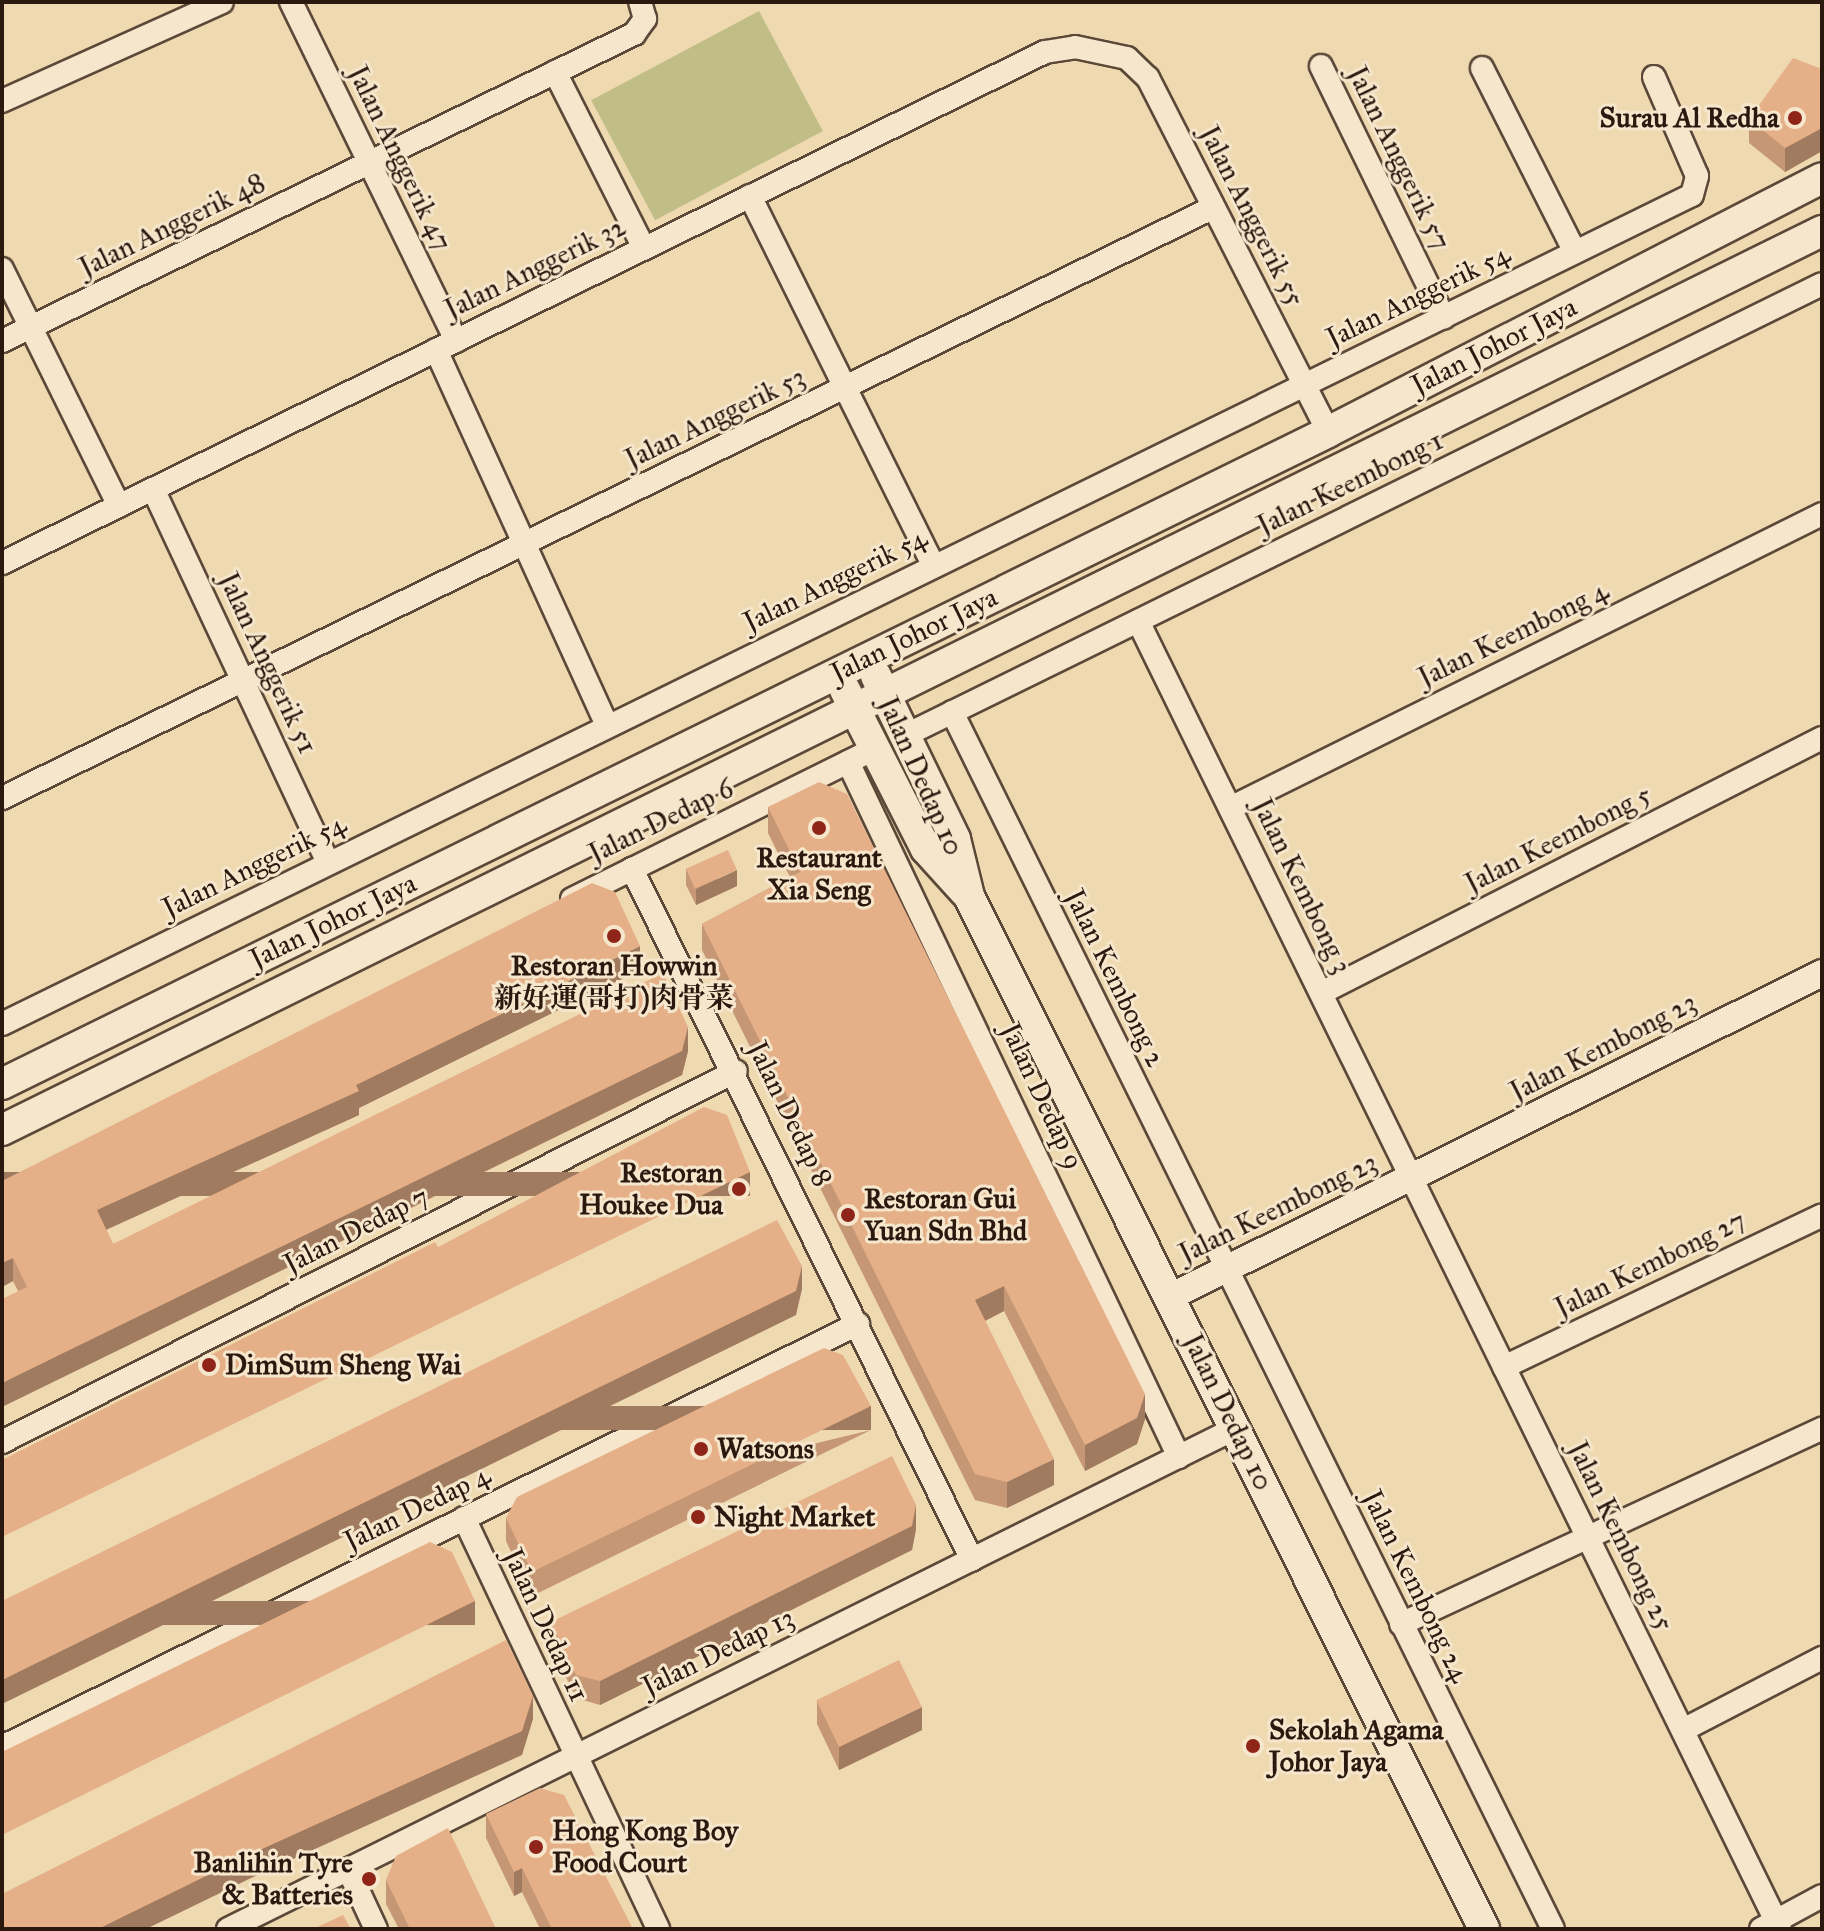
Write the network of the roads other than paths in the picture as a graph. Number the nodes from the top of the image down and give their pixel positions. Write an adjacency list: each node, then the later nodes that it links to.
1 (222, 2): 9 (street)
2 (291, 2): 10 (street, Jalan Anggerik 47)
3 (640, 2): 7 (street, Jalan Anggerik 48)
4 (1100, 48): 12 (street, Jalan Anggerik 32); 13 (street, Jalan Anggerik 55)
5 (1321, 66): 19 (street, Jalan Anggerik 57)
6 (1482, 68): 16 (street)
7 (555, 72): 10 (street, Jalan Anggerik 48); 15 (street)
8 (1654, 77): 16 (street, Jalan Anggerik 54)
9 (2, 101)
10 (369, 162): 20 (street, Jalan Anggerik 48); 22 (street, Jalan Anggerik 47)
11 (1822, 178): 25 (main road, Jalan Johor Jaya)
12 (750, 196): 15 (street, Jalan Anggerik 32); 24 (street)
13 (1212, 208): 23 (street, Jalan Anggerik 55); 24 (street, Jalan Anggerik 53)
14 (1822, 231): 36 (main road, Jalan Johor Jaya)
15 (644, 248): 22 (street, Jalan Anggerik 32)
16 (1575, 252): 19 (street, Jalan Anggerik 54)
17 (2, 269): 20 (street)
18 (1822, 284): 32 (street, Jalan Keembong 1)
19 (1444, 318): 23 (street, Jalan Anggerik 54)
20 (31, 327): 21 (street, Jalan Anggerik 48); 27 (street)
21 (2, 341)
22 (446, 345): 26 (street, Jalan Anggerik 32); 29 (street, Jalan Anggerik 47)
23 (1304, 385): 25 (street, Jalan Anggerik 55); 31 (street, Jalan Anggerik 54)
24 (845, 387): 29 (street, Jalan Anggerik 53); 31 (street)
25 (1328, 432): 33 (main road, Jalan Johor Jaya)
26 (153, 489): 27 (street, Jalan Anggerik 32); 35 (street, Jalan Anggerik 51)
27 (119, 506): 30 (street, Jalan Anggerik 32)
28 (1822, 514): 44 (street, Jalan Keembong 4)
29 (524, 544): 35 (street, Jalan Anggerik 53); 39 (street, Jalan Anggerik 47)
30 (2, 563)
31 (933, 565): 39 (street, Jalan Anggerik 54)
32 (1138, 621): 38 (street, Jalan Keembong 1); 44 (street, Jalan Kembong 3)
33 (867, 659): 34 (main road, Jalan Johor Jaya); 36 (main road, Jalan Dedap 10)
34 (836, 674): 37 (main road, Jalan Dedap 10); 53 (main road, Jalan Johor Jaya)
35 (243, 680): 43 (street, Jalan Anggerik 53); 45 (street, Jalan Anggerik 51)
36 (883, 692): 37 (main road, Jalan Johor Jaya); 40 (main road, Jalan Dedap 10)
37 (853, 707): 42 (main road, Jalan Dedap 10); 54 (main road, Jalan Johor Jaya)
38 (952, 712): 40 (street, Jalan Keembong 1); 57 (street, Jalan Kembong 2)
39 (607, 726): 45 (street, Jalan Anggerik 54)
40 (904, 736): 47 (main road, Jalan Dedap 10)
41 (1822, 738): 50 (street, Jalan Keembong 5)
42 (861, 755): 46 (street, Jalan Dedap 6); 47 (main road, Jalan Dedap 10); 64 (street, Jalan Dedap 9)
43 (2, 798)
44 (1230, 808): 50 (street, Jalan Kembong 3)
45 (328, 863): 51 (street, Jalan Anggerik 54)
46 (632, 869): 48 (street, Jalan Dedap 6); 52 (street, Jalan Dedap 8)
47 (969, 896): 58 (main road, Jalan Dedap 10)
48 (550, 910)
49 (1822, 973): 55 (street, Jalan Kembong 23)
50 (1321, 993): 55 (street, Jalan Kembong 3)
51 (4, 1017)
52 (736, 1071): 59 (street, Jalan Dedap 8); 63 (street, Jalan Dedap 7)
53 (2, 1084)
54 (2, 1130)
55 (1412, 1178): 57 (street, Jalan Keembong 23); 60 (street, Jalan Kembong 25)
56 (1822, 1215): 60 (street, Jalan Kembong 27)
57 (1226, 1269): 58 (street, Jalan Keembong 23); 68 (street, Jalan Kembong 24)
58 (1172, 1296): 61 (main road, Jalan Dedap 10)
59 (858, 1324): 65 (street, Jalan Dedap 4); 67 (street, Jalan Dedap 8)
60 (1504, 1367): 66 (street, Jalan Kembong 25)
61 (1236, 1428): 64 (street, Jalan Dedap 13); 79 (main road, Jalan Dedap 10)
62 (1822, 1429): 66 (street)
63 (2, 1442)
64 (1179, 1457): 67 (street, Jalan Dedap 13)
65 (464, 1518): 71 (street, Jalan Dedap 4); 72 (street, Jalan Dedap 11)
66 (1589, 1543): 68 (street); 70 (street, Jalan Kembong 25)
67 (972, 1560): 72 (street, Jalan Dedap 13)
68 (1401, 1624): 80 (street, Jalan Kembong 24)
69 (1822, 1658): 70 (street)
70 (1683, 1730): 75 (street, Jalan Kembong 25)
71 (2, 1747)
72 (574, 1757): 73 (street, Jalan Dedap 13); 78 (street, Jalan Dedap 11)
73 (348, 1869): 76 (street, Jalan Dedap 13); 77 (street)
74 (1822, 1896): 75 (street)
75 (1772, 1926)
76 (228, 1929)
77 (376, 1929)
78 (658, 1929)
79 (1484, 1929)
80 (1553, 1929)

